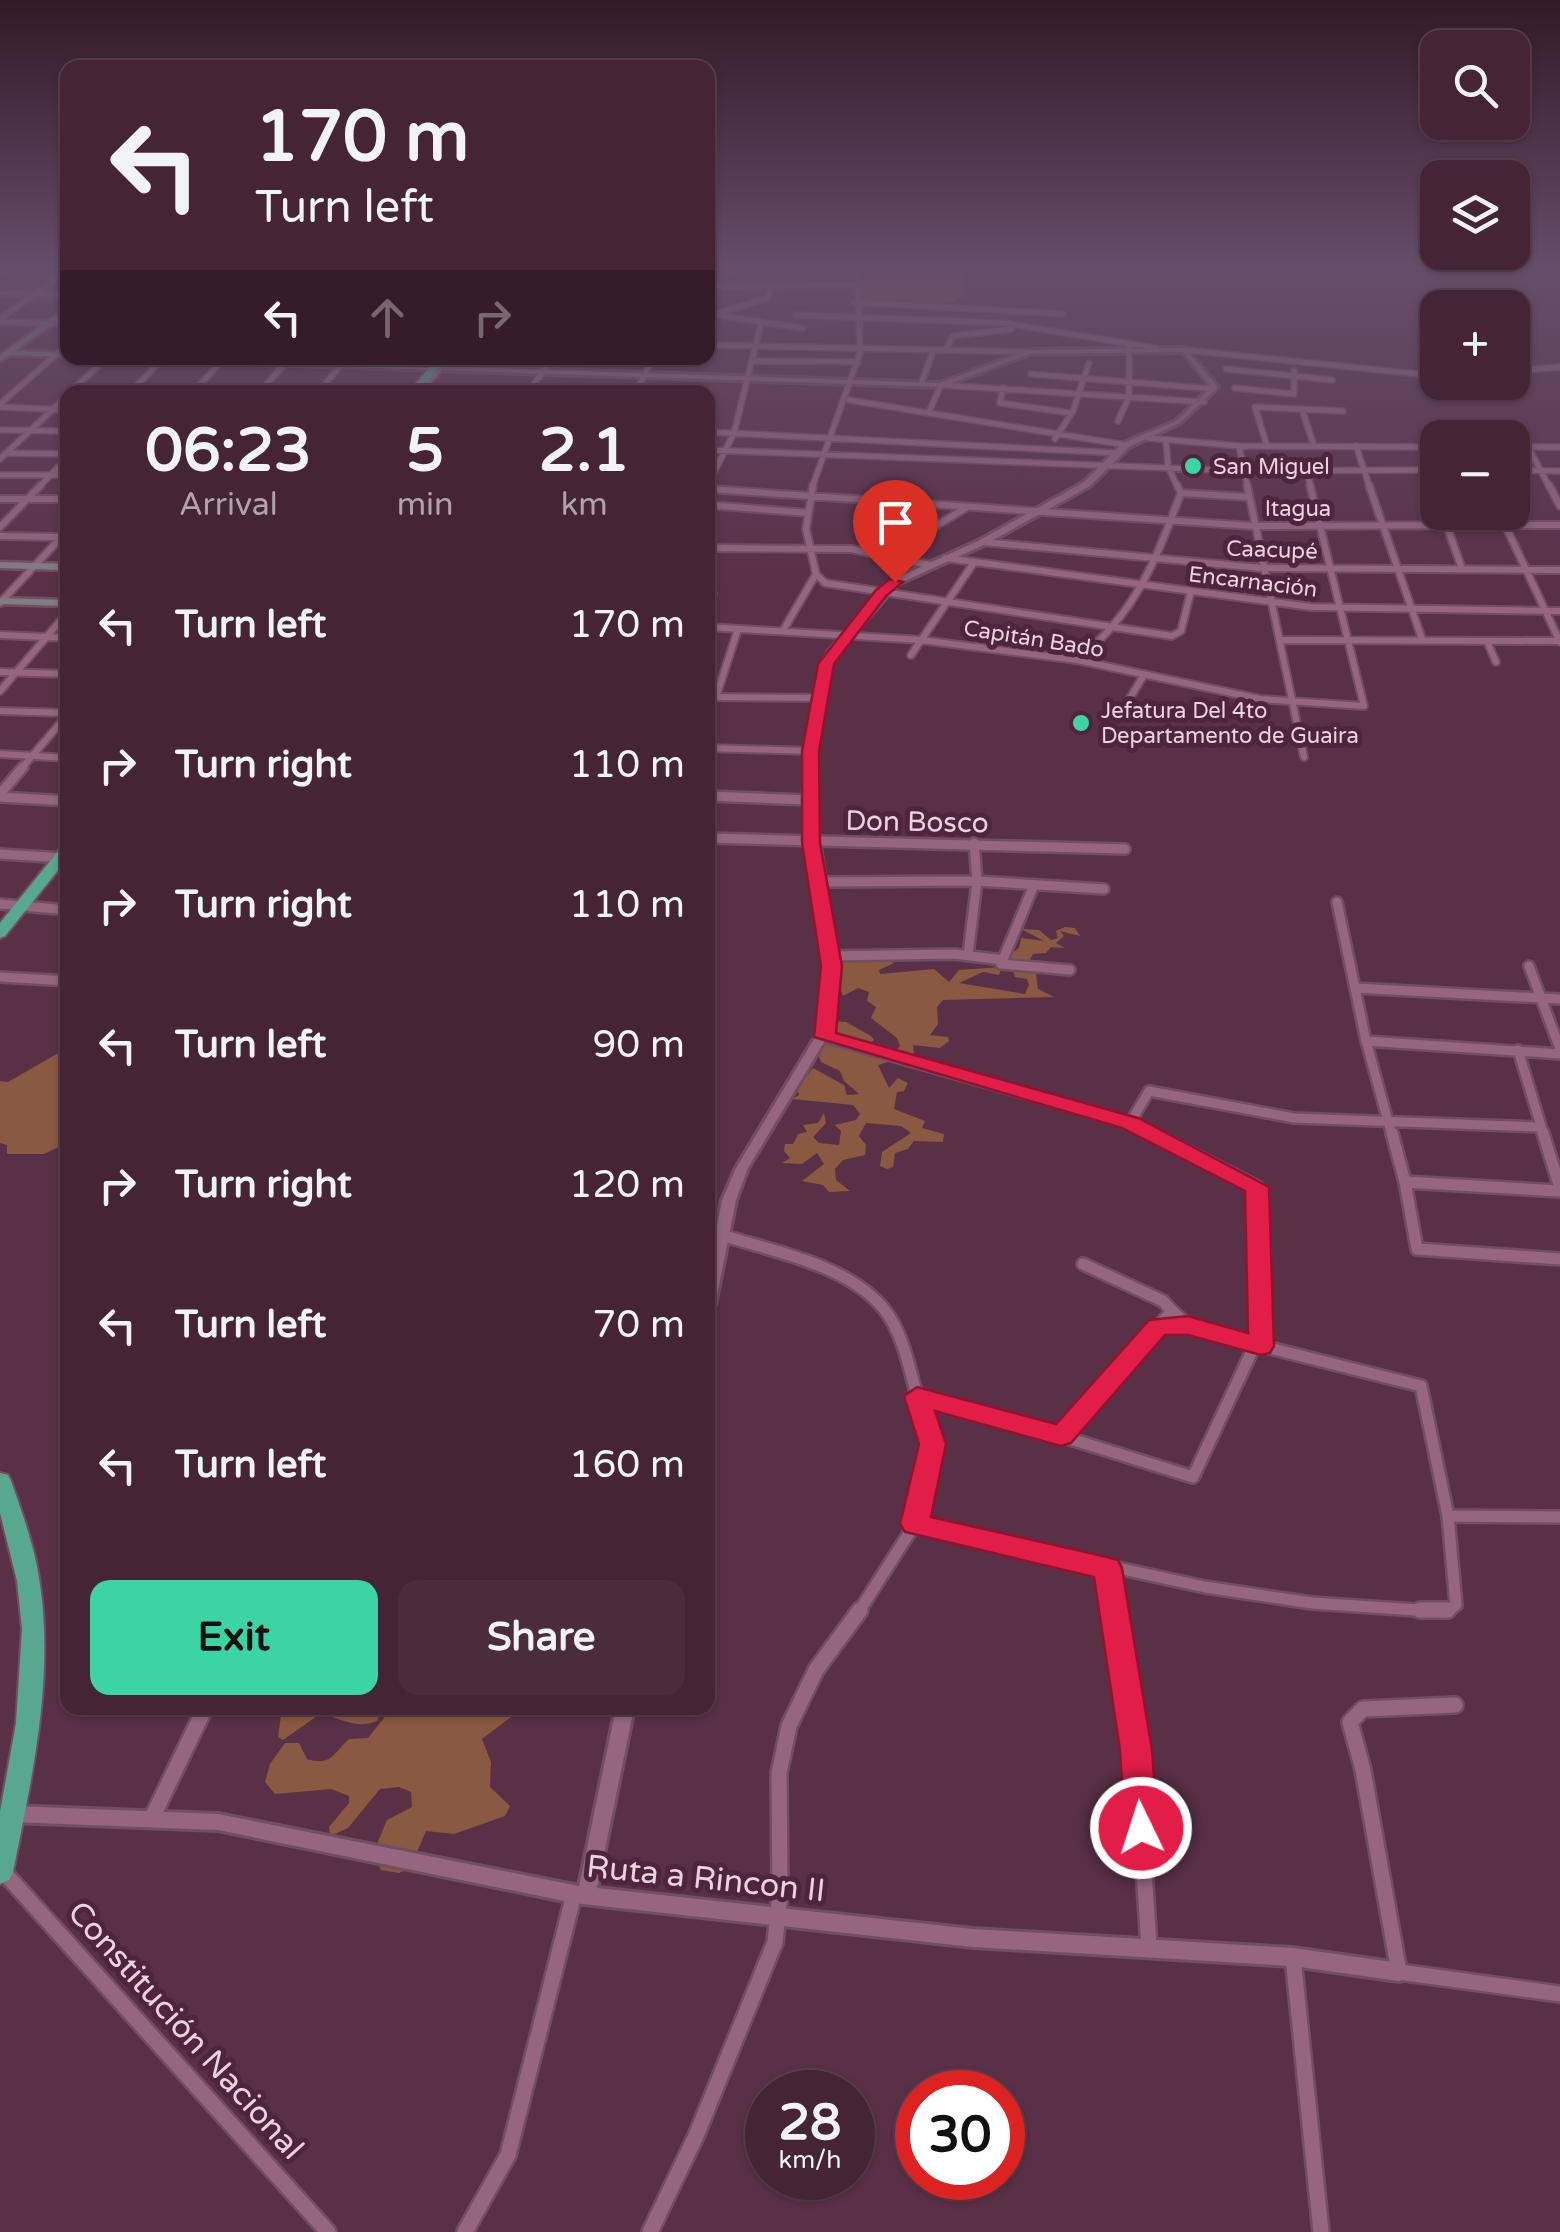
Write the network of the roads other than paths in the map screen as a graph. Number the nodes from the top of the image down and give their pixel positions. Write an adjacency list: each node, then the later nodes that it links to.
1 (37, 374): 30 (street)
2 (644, 374): 21 (street)
3 (648, 374): 14 (street)
4 (749, 374): 14 (street)
5 (855, 374): 17 (street)
6 (925, 374): 19 (street)
7 (967, 374): 20 (street)
8 (1034, 374): 15 (street)
9 (1086, 374): 15 (street)
10 (1130, 374): 18 (street)
11 (1203, 374): 24 (street)
12 (1275, 374): 13 (street)
13 (1293, 376): 16 (street); 23 (street)
14 (748, 378): 17 (street); 42 (street)
15 (1085, 378): 18 (street); 25 (street)
16 (1332, 380)
17 (853, 382): 19 (street); 27 (street)
18 (1130, 382): 24 (street); 26 (street)
19 (921, 384): 20 (street)
20 (940, 384): 22 (street); 35 (street)
21 (639, 385)
22 (1004, 388): 25 (street); 36 (street)
23 (1235, 388)
24 (1214, 390): 29 (street)
25 (1079, 393): 26 (street); 36 (street)
26 (1129, 397): 29 (street); 37 (street)
27 (848, 400): 35 (street); 44 (street)
28 (60, 402): 31 (street)
29 (1204, 402): 45 (street)
30 (0, 405): 31 (street)
31 (52, 409): 33 (street); 39 (street)
32 (1302, 409): 34 (street); 49 (street); 50 (street)
33 (60, 410)
34 (1343, 411)
35 (930, 412): 43 (street)
36 (1071, 413): 43 (street)
37 (1118, 421)
38 (0, 430): 39 (street)
39 (29, 431): 40 (street); 60 (street)
40 (60, 432)
41 (715, 432): 42 (street)
42 (734, 433): 44 (street); 56 (street)
43 (1058, 434): 47 (street); 57 (street)
44 (834, 438): 57 (street); 61 (street)
45 (1148, 438): 46 (street); 47 (street)
46 (1166, 441): 48 (street); 65 (street)
47 (1126, 445): 59 (street)
48 (1239, 446): 49 (street); 68 (street)
49 (1268, 446): 50 (street)
50 (1314, 446): 51 (street)
51 (1356, 446): 52 (street); 70 (street)
52 (1420, 446)
53 (1530, 447): 54 (street)
54 (1560, 447)
55 (715, 450): 56 (street)
56 (723, 450): 61 (street); 66 (street)
57 (1048, 450): 59 (street)
58 (1530, 451): 72 (street)
59 (1118, 453): 63 (street)
60 (2, 455): 62 (street)
61 (825, 455): 63 (street); 79 (street)
62 (60, 456)
63 (1109, 463): 65 (street); 87 (street)
64 (60, 465): 75 (street)
65 (1168, 466): 68 (street); 78 (street)
66 (715, 470)
67 (1420, 470): 70 (street)
68 (1242, 471): 69 (street); 80 (street)
69 (1307, 471): 70 (street); 95 (street)
70 (1365, 471): 91 (street)
71 (1530, 471): 72 (street)
72 (1541, 471): 73 (street); 85 (street)
73 (1560, 471)
74 (0, 475): 75 (street)
75 (51, 475): 76 (street); 82 (street)
76 (60, 476)
77 (715, 488): 79 (street, Itagua)
78 (1181, 493): 80 (street); 89 (street)
79 (811, 496): 86 (street, Itagua); 88 (street)
80 (1248, 497): 94 (street)
81 (0, 499): 82 (street)
82 (30, 499): 83 (street); 96 (street)
83 (60, 499)
84 (715, 506): 88 (street)
85 (1560, 506)
86 (966, 508): 87 (street, Itagua); 105 (street)
87 (1036, 512): 89 (street, Itagua); 102 (street)
88 (808, 513): 104 (street)
89 (1172, 521): 94 (street, Itagua); 107 (street)
90 (1560, 524): 93 (street, Itagua)
91 (1386, 525): 92 (street, Itagua); 95 (street, Itagua); 115 (street)
92 (1420, 525)
93 (1530, 525)
94 (1253, 526): 95 (street, Itagua); 113 (street)
95 (1318, 526): 114 (street)
96 (0, 527)
97 (1449, 530): 116 (street)
98 (1507, 530): 117 (street)
99 (60, 534): 100 (street)
100 (0, 536)
101 (60, 539): 111 (street)
102 (983, 542): 106 (street); 107 (street, Caacupé)
103 (715, 548): 104 (street)
104 (812, 548): 105 (street); 119 (street)
105 (887, 555): 110 (street)
106 (945, 558): 108 (street, Encarnación); 110 (street)
107 (1154, 559): 113 (street, Caacupé); 122 (street)
108 (973, 564): 122 (street, Encarnación); 128 (street)
109 (0, 565): 111 (main road)
110 (930, 565): 124 (street)
111 (34, 566): 112 (main road); 125 (street)
112 (60, 567)
113 (1261, 568): 114 (street, Caacupé); 126 (street)
114 (1332, 568): 115 (street, Caacupé); 129 (street)
115 (1399, 569): 116 (street, Caacupé); 130 (street)
116 (1462, 570): 117 (street, Caacupé)
117 (1526, 570): 118 (street, Caacupé); 132 (street)
118 (1560, 570)
119 (816, 574): 120 (street); 121 (street)
120 (808, 583): 121 (street); 136 (street)
121 (825, 583): 124 (street)
122 (1141, 585): 123 (street, Encarnación); 137 (street)
123 (1190, 591): 126 (street, Encarnación); 137 (street)
124 (881, 593): 128 (street); 138 (street)
125 (1, 602): 127 (main road)
126 (1274, 602): 129 (street, Encarnación); 145 (street)
127 (60, 603)
128 (946, 603): 137 (street); 144 (street)
129 (1342, 608): 130 (street, Encarnación); 142 (street)
130 (1412, 610): 132 (street, Encarnación); 143 (street)
131 (1560, 610): 132 (street, Encarnación)
132 (1545, 611): 147 (street)
133 (60, 621): 140 (street)
134 (715, 628): 135 (street, Capitán Bado)
135 (738, 628): 136 (street, Capitán Bado); 155 (street)
136 (784, 629): 138 (street, Capitán Bado)
137 (1114, 630): 149 (street)
138 (847, 634): 144 (street, Capitán Bado); 158 (street)
139 (0, 636): 140 (street)
140 (46, 637): 141 (street); 152 (street)
141 (60, 638)
142 (1350, 639): 143 (street); 145 (street); 160 (street, Capitán Bado)
143 (1422, 639): 146 (street)
144 (922, 640): 148 (street); 149 (street, Capitán Bado)
145 (1282, 640): 160 (street)
146 (1487, 641): 147 (street); 150 (street)
147 (1560, 642)
148 (911, 655)
149 (1077, 660): 154 (street, Capitán Bado)
150 (1496, 662)
151 (0, 672): 152 (street)
152 (16, 673): 153 (street); 156 (street)
153 (60, 674)
154 (1144, 676): 159 (street); 160 (street, Capitán Bado)
155 (715, 689)
156 (0, 690)
157 (715, 697): 158 (street)
158 (822, 698): 165 (street)
159 (1128, 701)
160 (1293, 703): 168 (street)
161 (0, 711): 162 (street)
162 (60, 714)
163 (60, 723): 167 (street)
164 (715, 748): 165 (street)
165 (811, 751): 173 (street)
166 (0, 754): 167 (street)
167 (31, 756): 169 (street); 170 (street)
168 (1304, 757)
169 (60, 758)
170 (0, 796): 172 (street)
171 (715, 796): 173 (street)
172 (60, 800)
173 (808, 800): 175 (street)
174 (715, 838): 175 (street, Don Bosco)
175 (811, 843): 176 (street, Don Bosco); 182 (street)
176 (974, 843): 177 (street, Don Bosco); 181 (street)
177 (1125, 849)
178 (0, 854): 179 (street)
179 (60, 854)
180 (60, 860): 187 (highway)
181 (977, 881): 182 (street); 183 (street); 190 (street)
182 (817, 882): 191 (street)
183 (1034, 885): 184 (street); 192 (street)
184 (1104, 889)
185 (1336, 902): 197 (street)
186 (0, 904): 187 (street)
187 (21, 906): 188 (street); 189 (highway)
188 (60, 909)
189 (0, 933)
190 (968, 955): 191 (street); 192 (street)
191 (830, 956): 200 (street)
192 (1003, 960): 194 (street)
193 (1529, 966): 198 (street)
194 (1070, 970)
195 (0, 977): 196 (street)
196 (60, 981)
197 (1355, 988): 198 (street); 201 (street)
198 (1542, 998): 199 (street); 203 (street)
199 (1560, 999)
200 (824, 1037): 205 (street); 209 (street)
201 (1366, 1042): 202 (street); 204 (street)
202 (1518, 1050): 203 (street); 206 (street)
203 (1560, 1051)
204 (1390, 1118): 205 (street); 206 (street); 207 (street)
205 (1130, 1123): 216 (street)
206 (1540, 1127): 208 (street)
207 (1405, 1182): 208 (street); 210 (street)
208 (1560, 1190)
209 (722, 1235): 212 (street); 217 (street)
210 (1560, 1260)
211 (1083, 1264): 213 (street)
212 (715, 1270)
213 (1172, 1311): 214 (street); 215 (street)
214 (1158, 1326): 215 (street); 218 (street)
215 (1188, 1326): 216 (street)
216 (1261, 1346): 218 (street); 220 (street)
217 (917, 1396): 218 (street); 222 (street)
218 (1061, 1436)
219 (0, 1481): 227 (highway)
220 (1448, 1516): 221 (street); 223 (street)
221 (1560, 1517)
222 (915, 1524): 223 (street); 231 (street)
223 (1107, 1568): 232 (street)
224 (1455, 1704): 234 (street)
225 (202, 1715): 228 (street)
226 (622, 1715): 230 (street)
227 (6, 1815): 228 (street, Ruta a Rincon II); 229 (highway)
228 (152, 1818): 230 (street, Ruta a Rincon II)
229 (0, 1870): 236 (street, Constitución Nacional)
230 (580, 1894): 231 (street, Ruta a Rincon II); 237 (street)
231 (781, 1915): 232 (street, Ruta a Rincon II); 238 (street)
232 (1149, 1946): 233 (street, Ruta a Rincon II)
233 (1293, 1957): 234 (street, Ruta a Rincon II); 239 (street)
234 (1398, 1972): 235 (street)
235 (1560, 1994)
236 (328, 2232)
237 (465, 2232)
238 (650, 2232)
239 (1320, 2232)

